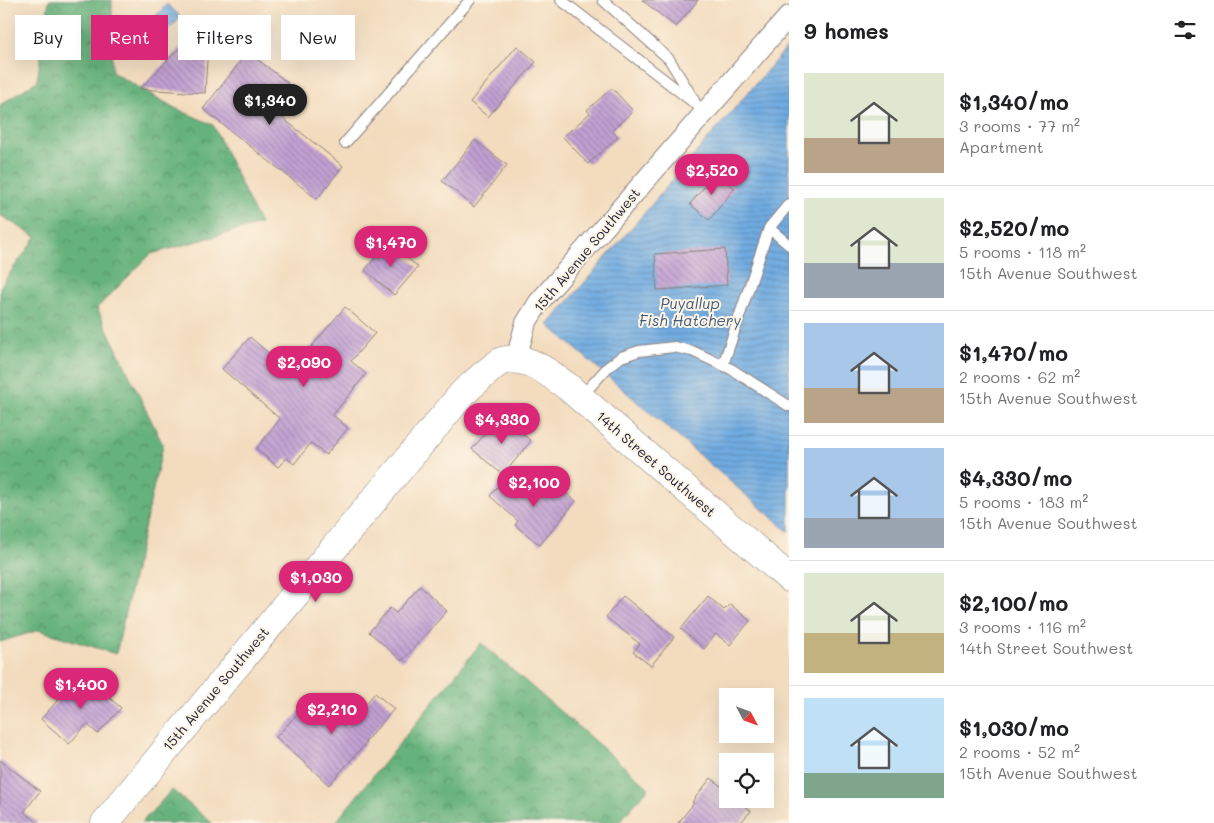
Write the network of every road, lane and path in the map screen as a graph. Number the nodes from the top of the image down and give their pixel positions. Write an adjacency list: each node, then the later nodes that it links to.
1 (470, 0): 6 (lane)
2 (561, 0): 5 (lane)
3 (603, 0): 5 (lane)
4 (789, 16): 5 (street, 15th Avenue Southwest)
5 (701, 108): 10 (street, 15th Avenue Southwest)
6 (345, 143)
7 (789, 204): 8 (lane)
8 (769, 228): 9 (lane); 11 (lane)
9 (789, 245)
10 (518, 360): 12 (street, 14th Street Southwest); 15 (street, 15th Avenue Southwest)
11 (723, 365): 12 (lane); 13 (lane)
12 (580, 398): 14 (street, 14th Street Southwest)
13 (789, 406)
14 (789, 578)
15 (104, 823)

